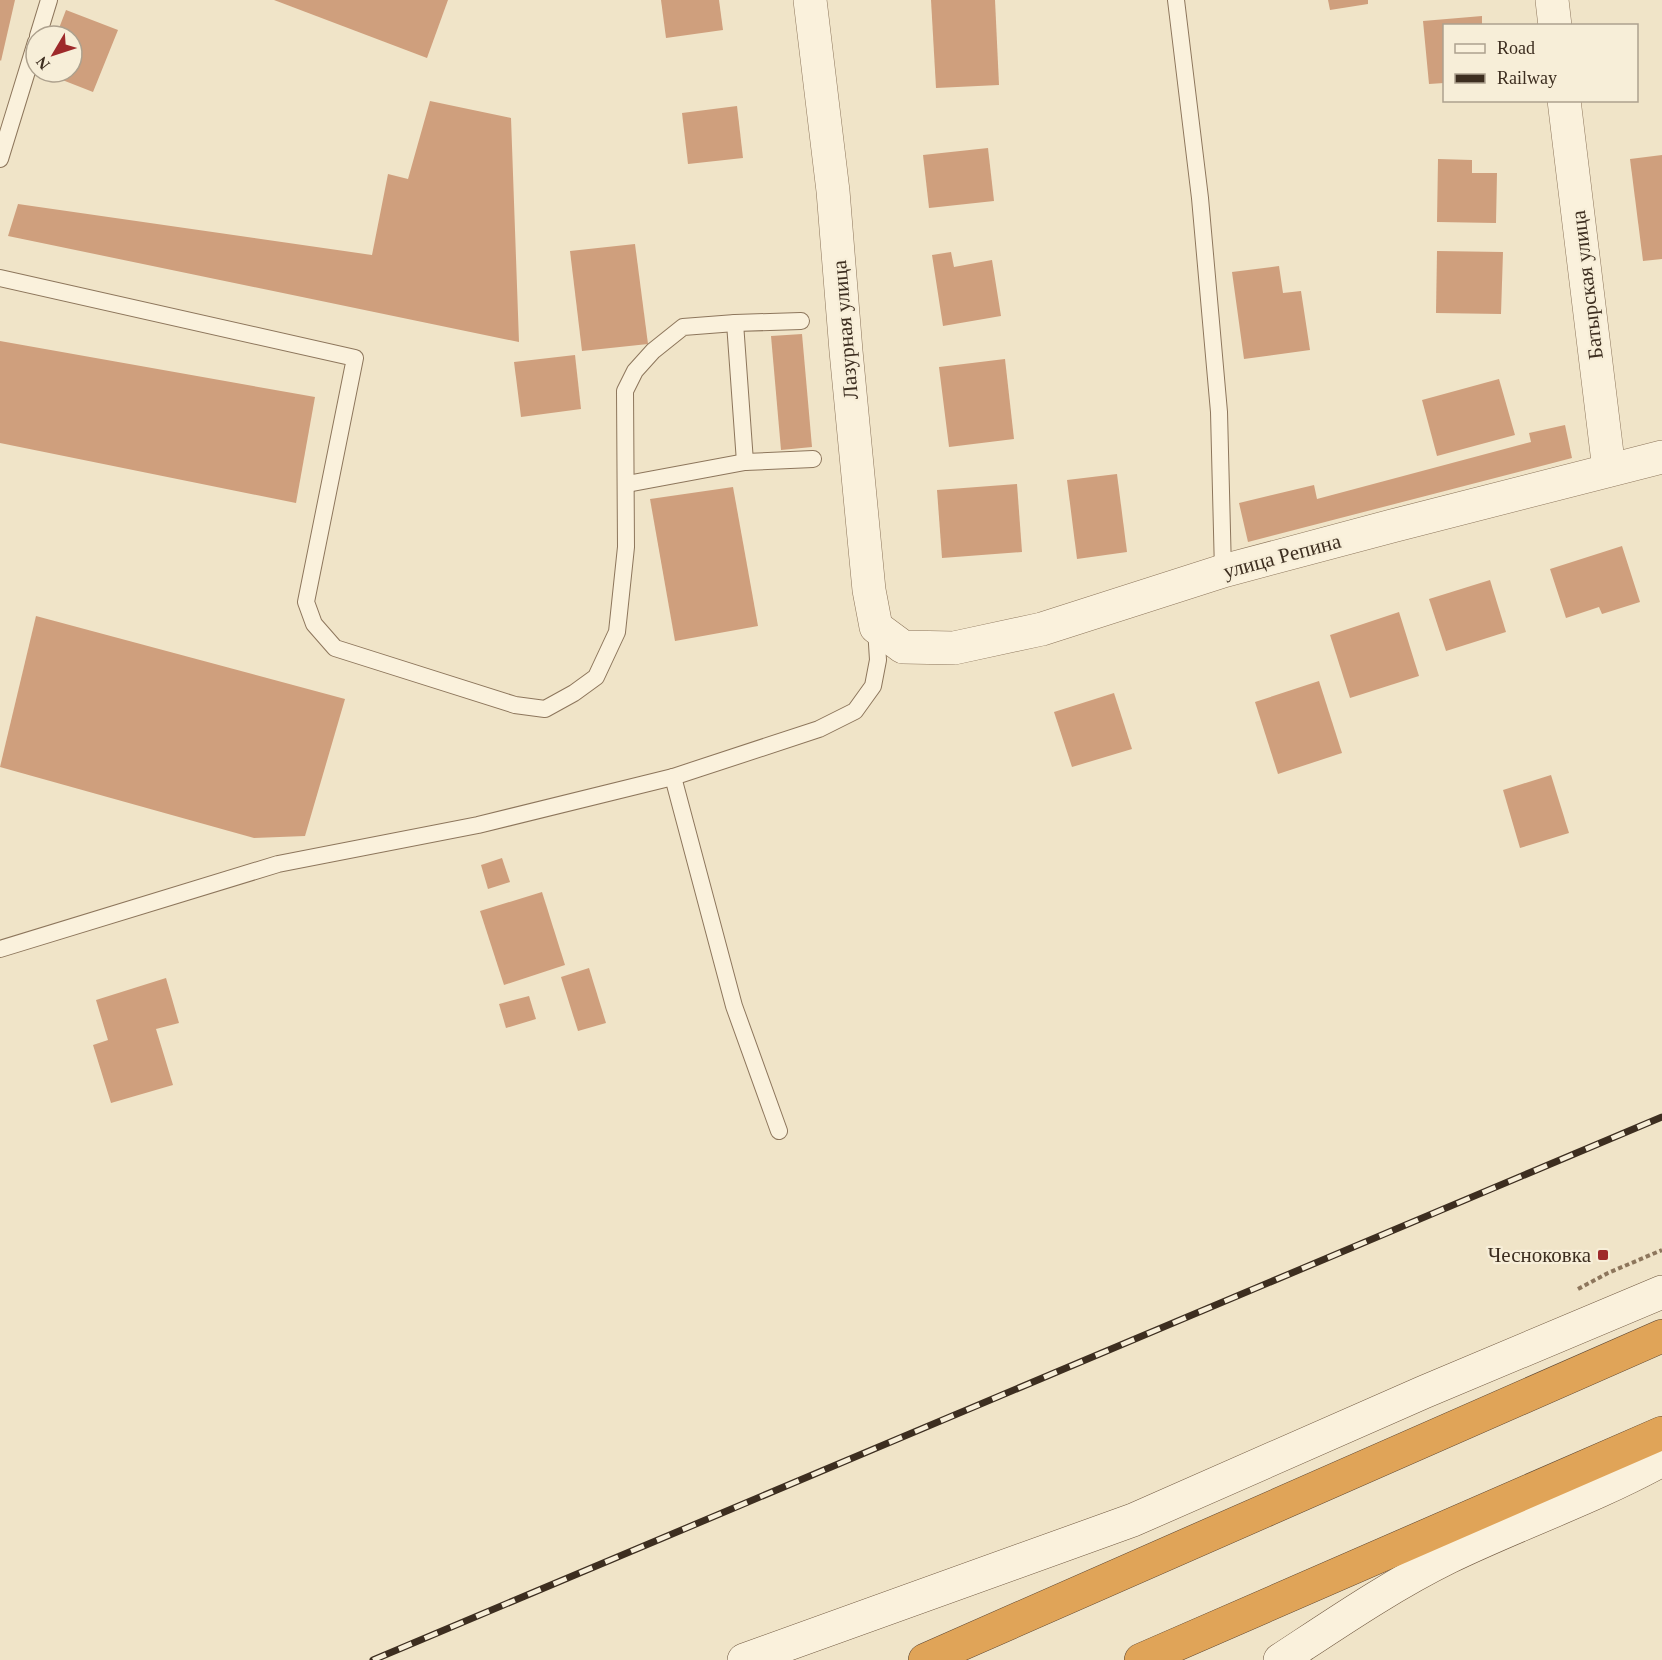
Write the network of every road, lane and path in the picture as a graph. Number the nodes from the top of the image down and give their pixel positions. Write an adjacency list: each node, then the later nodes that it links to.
1 (49, 0): 5 (lane)
2 (810, 0): 19 (street, Лазурная улица)
3 (1176, 0): 18 (lane)
4 (1552, 0): 6 (street)
5 (42, 24)
6 (1555, 24)
7 (24, 81): 9 (lane)
8 (1564, 102): 16 (street, Батырская улица)
9 (0, 159)
10 (0, 278): 17 (lane)
11 (801, 321): 12 (lane)
12 (735, 323): 15 (lane); 17 (lane)
13 (1662, 457): 16 (street, улица Репина)
14 (813, 459): 15 (lane)
15 (745, 462): 17 (lane)
16 (1609, 470): 18 (street, улица Репина)
17 (627, 484)
18 (1223, 572): 19 (street, улица Репина)
19 (876, 627): 20 (lane)
20 (673, 777): 21 (lane); 22 (lane)
21 (0, 949)
22 (779, 1131)
23 (1662, 1292): 27 (street)
24 (1662, 1336): 28 (highway)
25 (1662, 1433): 29 (highway)
26 (1662, 1460): 30 (street)
27 (744, 1660)
28 (925, 1660)
29 (1141, 1660)
30 (1281, 1660)

